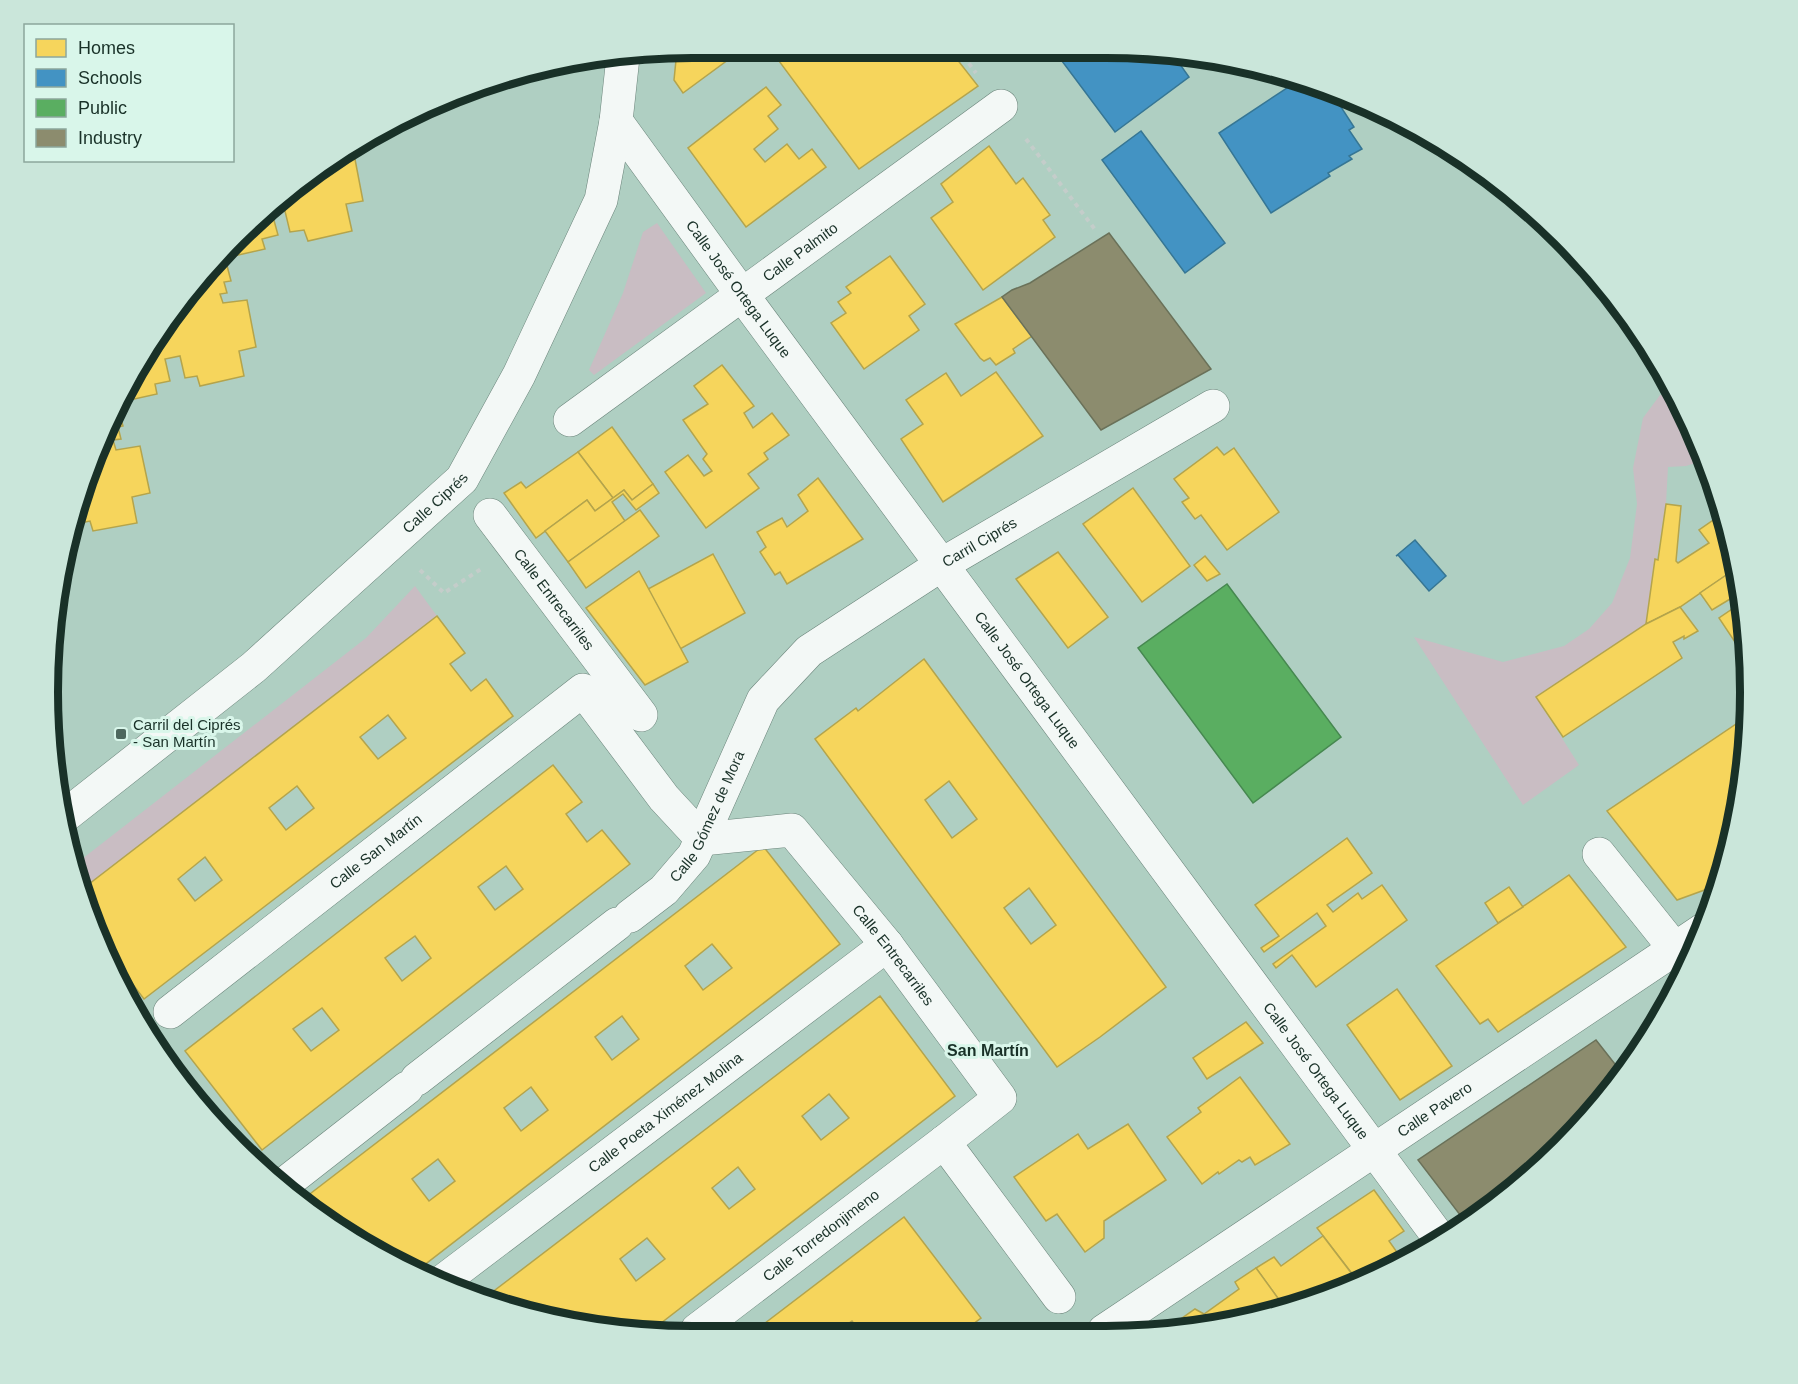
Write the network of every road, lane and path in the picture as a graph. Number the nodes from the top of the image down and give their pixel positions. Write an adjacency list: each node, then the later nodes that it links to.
1 (623, 63): 3 (street, Calle Ciprés)
2 (1001, 106): 4 (street, Calle Palmito)
3 (616, 121): 4 (street, Calle José Ortega Luque); 8 (street, Calle Ciprés)
4 (743, 296): 6 (street, Calle Palmito); 10 (street, Calle José Ortega Luque)
5 (1213, 406): 10 (street, Carril Ciprés)
6 (570, 420)
7 (490, 515): 12 (street, Calle Entrecarriles)
8 (391, 544): 9 (path); 13 (street, Calle Ciprés)
9 (486, 565)
10 (941, 565): 11 (street, Carril Ciprés); 20 (street, Calle José Ortega Luque)
11 (763, 700): 14 (street, Calle Gómez de Mora)
12 (641, 715)
13 (70, 812)
14 (702, 839): 16 (street, Calle Entrecarriles); 18 (street, Calle San Martín); 21 (street, Calle Gómez de Mora)
15 (1599, 854): 17 (street)
16 (887, 945): 19 (street, Calle Entrecarriles); 23 (street, Calle Poeta Ximénez Molina)
17 (1681, 956): 20 (street, Calle Pavero)
18 (170, 1012)
19 (944, 1142): 24 (street); 25 (street, Calle Torredonjimeno)
20 (1374, 1152): 22 (street, Calle José Ortega Luque); 26 (street, Calle Pavero)
21 (289, 1180)
22 (1436, 1233)
23 (449, 1277)
24 (1059, 1296)
25 (702, 1326)
26 (1110, 1326)

